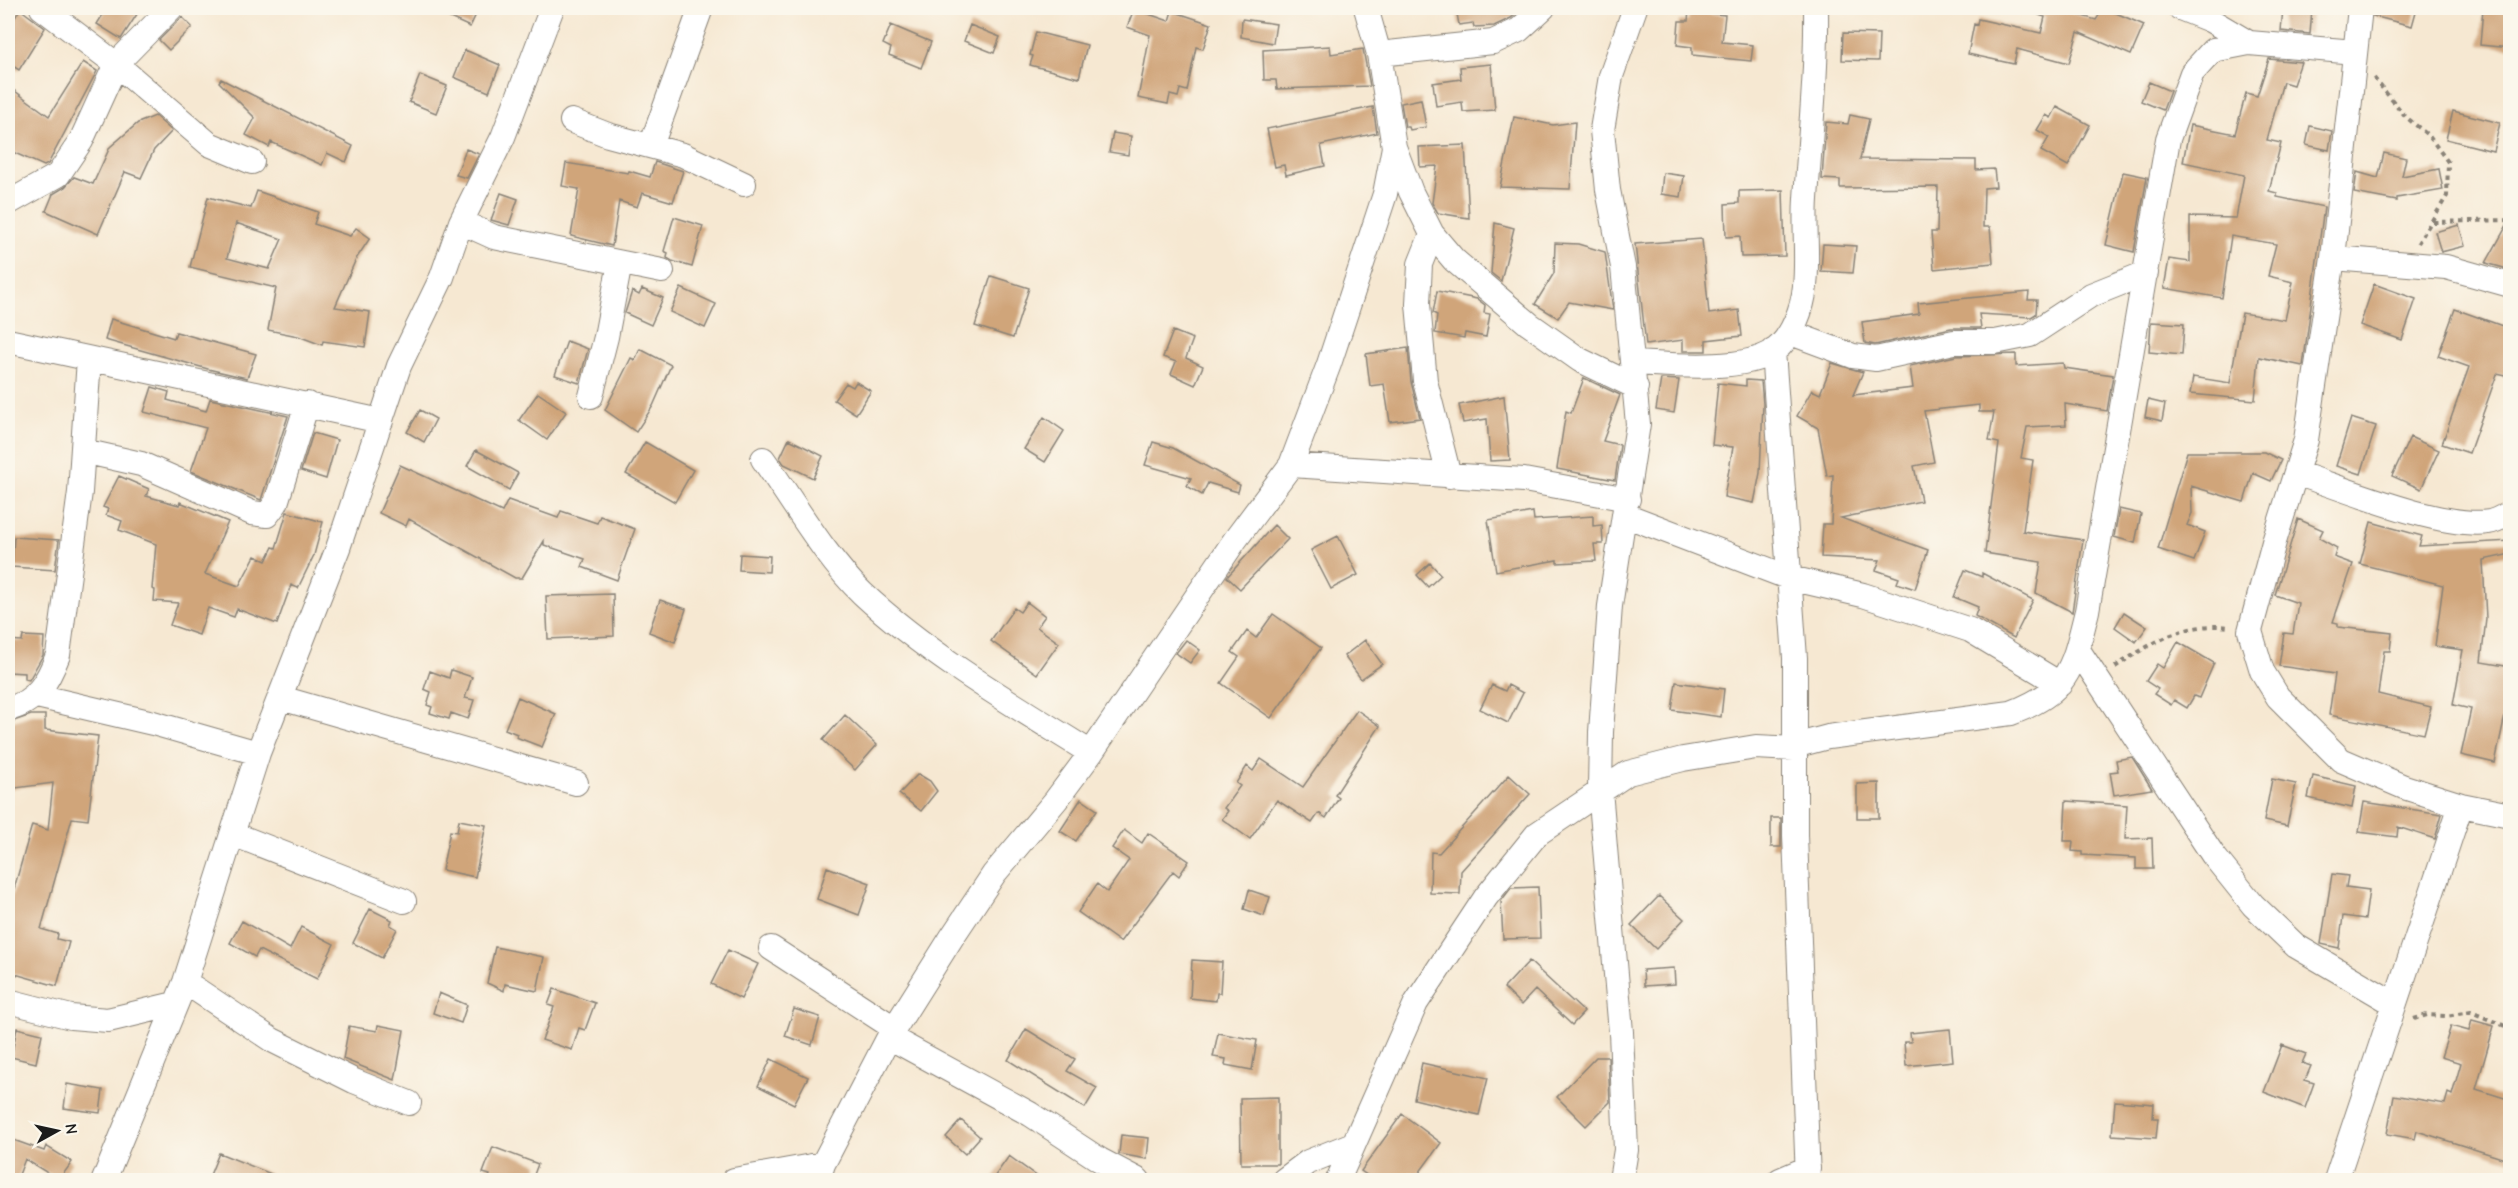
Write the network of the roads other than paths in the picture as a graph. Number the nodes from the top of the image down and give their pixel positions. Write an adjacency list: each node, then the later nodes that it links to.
1 (42, 8): 14 (street)
2 (171, 8): 14 (street)
3 (552, 8): 21 (street)
4 (701, 8): 16 (street)
5 (1366, 8): 12 (street)
6 (1543, 8): 12 (street)
7 (1635, 8): 32 (street)
8 (1816, 8): 28 (street)
9 (2180, 8): 11 (street)
10 (2360, 8): 13 (street)
11 (2250, 44): 13 (street); 26 (street)
12 (1379, 54): 17 (street)
13 (2354, 59): 23 (street)
14 (116, 64): 18 (street); 20 (street)
15 (572, 121): 16 (street)
16 (651, 146): 19 (street)
17 (1394, 147): 22 (street); 39 (street)
18 (252, 162)
19 (744, 184)
20 (8, 203)
21 (461, 222): 24 (street); 36 (street)
22 (1432, 234): 33 (street); 41 (street)
23 (2332, 258): 27 (street); 40 (street)
24 (620, 263): 25 (street); 34 (street)
25 (662, 271)
26 (2146, 273): 28 (street); 45 (street)
27 (2511, 285)
28 (1791, 333): 30 (street)
29 (8, 341): 31 (street)
30 (1773, 351): 32 (street); 44 (street)
31 (89, 359): 35 (street); 37 (street)
32 (1634, 363): 33 (street)
33 (1636, 387): 42 (street)
34 (591, 396)
35 (307, 404): 36 (street); 37 (street)
36 (381, 422): 48 (street)
37 (83, 451): 47 (street)
38 (763, 459): 52 (street)
39 (1292, 465): 41 (street); 52 (street)
40 (2296, 473): 43 (street); 55 (street)
41 (1449, 476): 42 (street)
42 (1626, 507): 44 (street); 54 (street)
43 (2511, 513)
44 (1790, 578): 46 (street); 50 (street)
45 (2078, 650): 46 (street); 62 (street)
46 (2060, 684): 50 (street)
47 (37, 696): 49 (street); 51 (street)
48 (281, 698): 51 (street); 53 (street)
49 (8, 709)
50 (1794, 748): 54 (street); 68 (street)
51 (258, 753): 57 (street)
52 (1090, 753): 64 (street)
53 (576, 783)
54 (1600, 790): 66 (street); 74 (street)
55 (2462, 805): 56 (street); 62 (street)
56 (2511, 815)
57 (233, 834): 58 (street); 60 (street)
58 (404, 901)
59 (771, 948): 64 (street)
60 (185, 982): 63 (street); 65 (street)
61 (8, 1001): 63 (street)
62 (2393, 1003): 76 (street)
63 (175, 1004): 69 (street)
64 (891, 1033): 67 (street); 71 (street)
65 (409, 1103)
66 (1353, 1144): 72 (street); 73 (street)
67 (821, 1172): 70 (street)
68 (1808, 1174): 75 (street)
69 (104, 1180)
70 (734, 1180)
71 (1138, 1180)
72 (1284, 1180)
73 (1338, 1180)
74 (1621, 1180)
75 (1780, 1180)
76 (2336, 1180)

